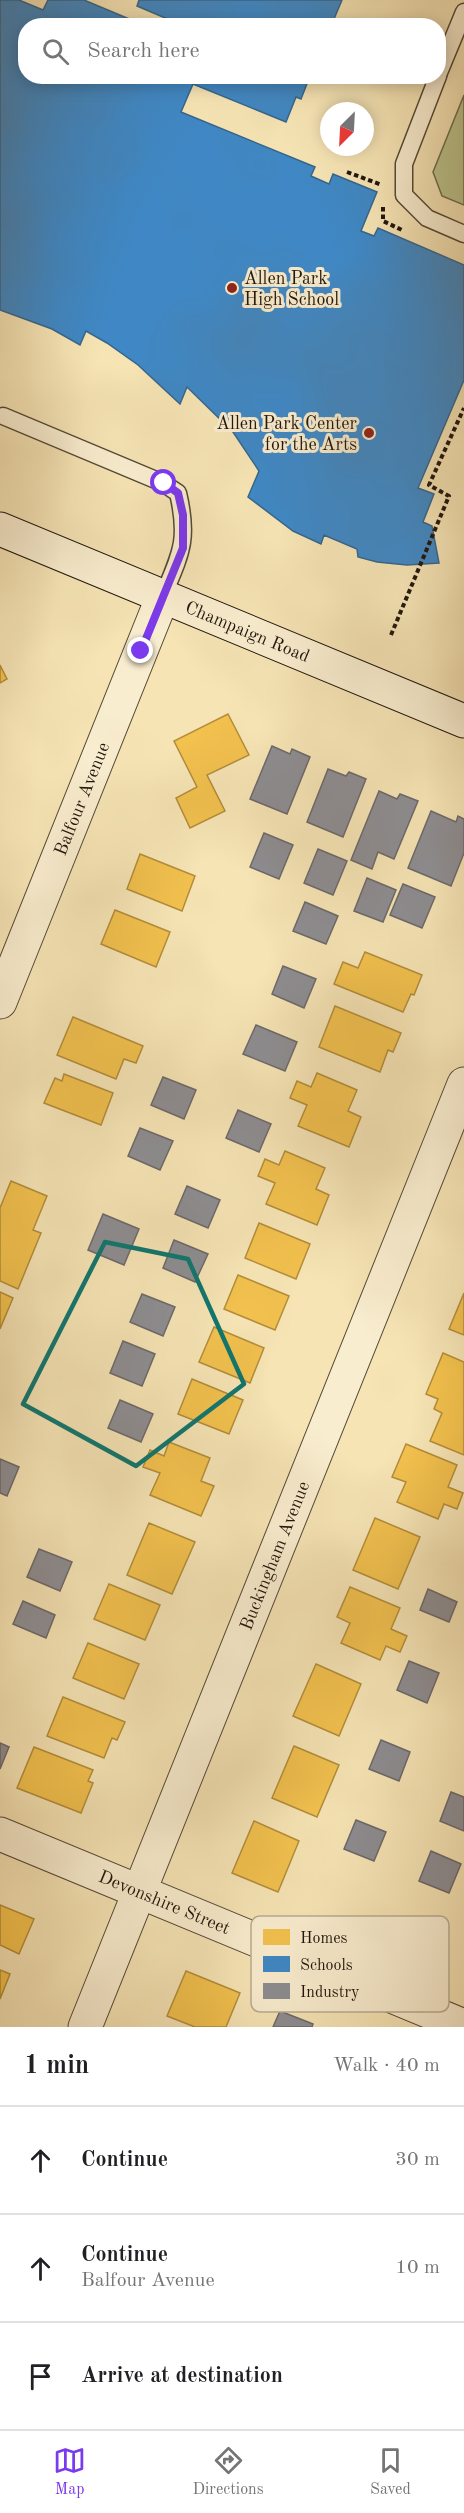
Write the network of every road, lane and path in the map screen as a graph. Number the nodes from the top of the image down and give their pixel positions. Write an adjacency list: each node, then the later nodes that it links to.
1 (464, 12): 2 (lane)
2 (446, 56)
3 (435, 84): 4 (lane)
4 (464, 234)
5 (464, 408): 9 (path)
6 (3, 416): 8 (lane)
7 (0, 529): 8 (street, Champaign Road)
8 (163, 596): 10 (street, Champaign Road); 11 (street, Balfour Avenue)
9 (391, 635)
10 (464, 720)
11 (0, 1002)
12 (464, 1084): 14 (street, Buckingham Avenue)
13 (0, 1834): 14 (street, Devonshire Street)
14 (140, 1891): 15 (street, Devonshire Street); 18 (street, Buckingham Avenue)
15 (251, 1937)
16 (430, 2012): 17 (street, Devonshire Street)
17 (464, 2026)
18 (86, 2027)

